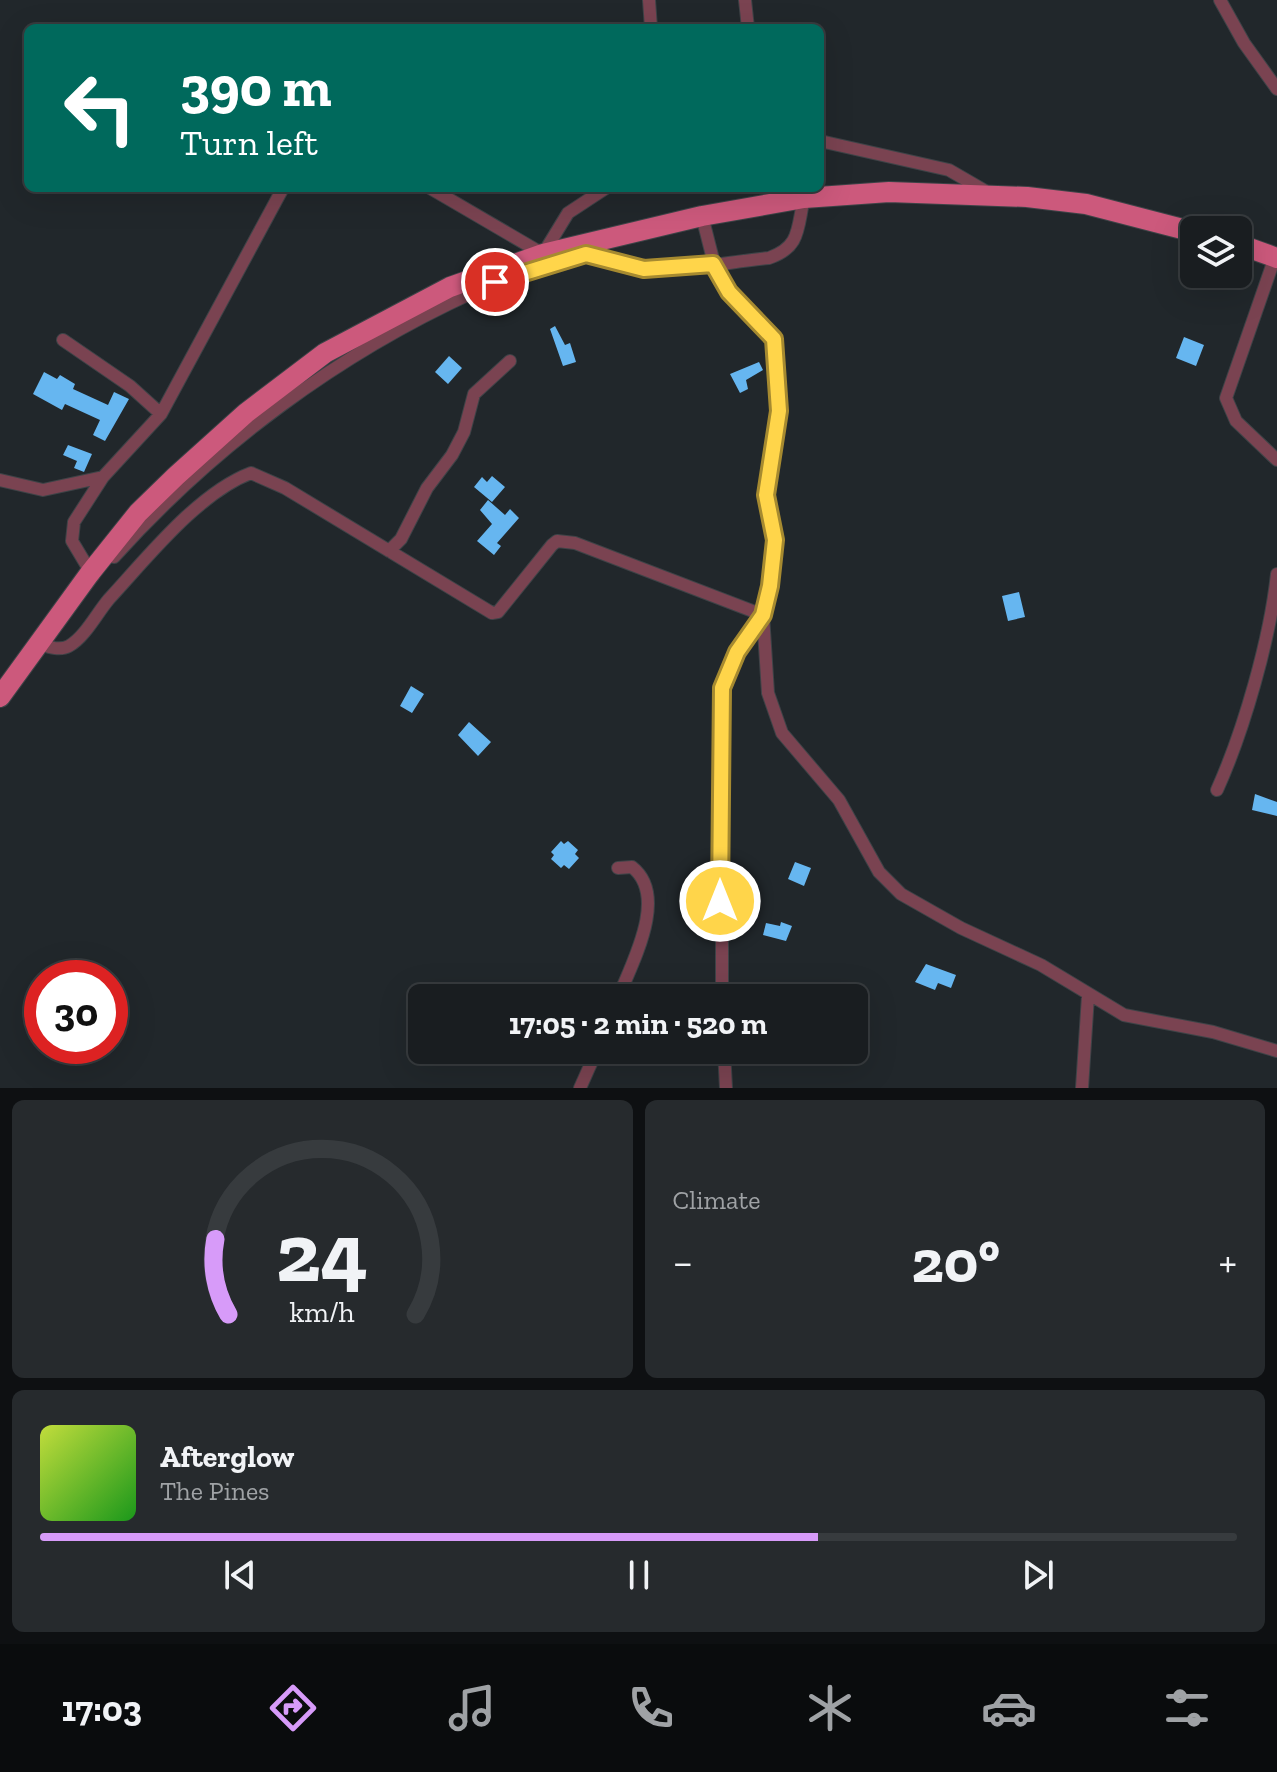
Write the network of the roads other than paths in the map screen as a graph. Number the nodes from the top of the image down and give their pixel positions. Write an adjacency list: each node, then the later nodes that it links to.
1 (649, 0): 4 (street)
2 (745, 0): 5 (street)
3 (1220, 0): 6 (street)
4 (651, 24)
5 (748, 24)
6 (1277, 89)
7 (824, 142): 11 (street)
8 (281, 192): 21 (street)
9 (437, 192): 16 (street)
10 (600, 192): 16 (street)
11 (992, 196): 12 (main road); 14 (main road)
12 (804, 198): 13 (main road); 18 (street)
13 (702, 216): 16 (main road); 18 (street)
14 (1180, 228)
15 (1252, 249): 17 (main road)
16 (543, 254): 26 (main road)
17 (1276, 258): 22 (street)
18 (713, 264): 26 (street); 28 (street)
19 (63, 340): 21 (street)
20 (510, 361): 25 (street)
21 (161, 414): 23 (street)
22 (1277, 460)
23 (103, 477): 24 (street); 26 (street)
24 (0, 480)
25 (389, 551): 28 (street); 29 (street)
26 (90, 573): 29 (main road)
27 (1277, 574): 31 (street)
28 (763, 615): 34 (street); 35 (street)
29 (40, 644): 30 (main road)
30 (0, 697)
31 (1217, 790)
32 (618, 868): 33 (street)
33 (624, 984)
34 (722, 984)
35 (1088, 996): 36 (street); 41 (street)
36 (1277, 1051)
37 (591, 1064): 39 (street)
38 (725, 1064): 40 (street)
39 (580, 1088)
40 (726, 1088)
41 (1082, 1088)

